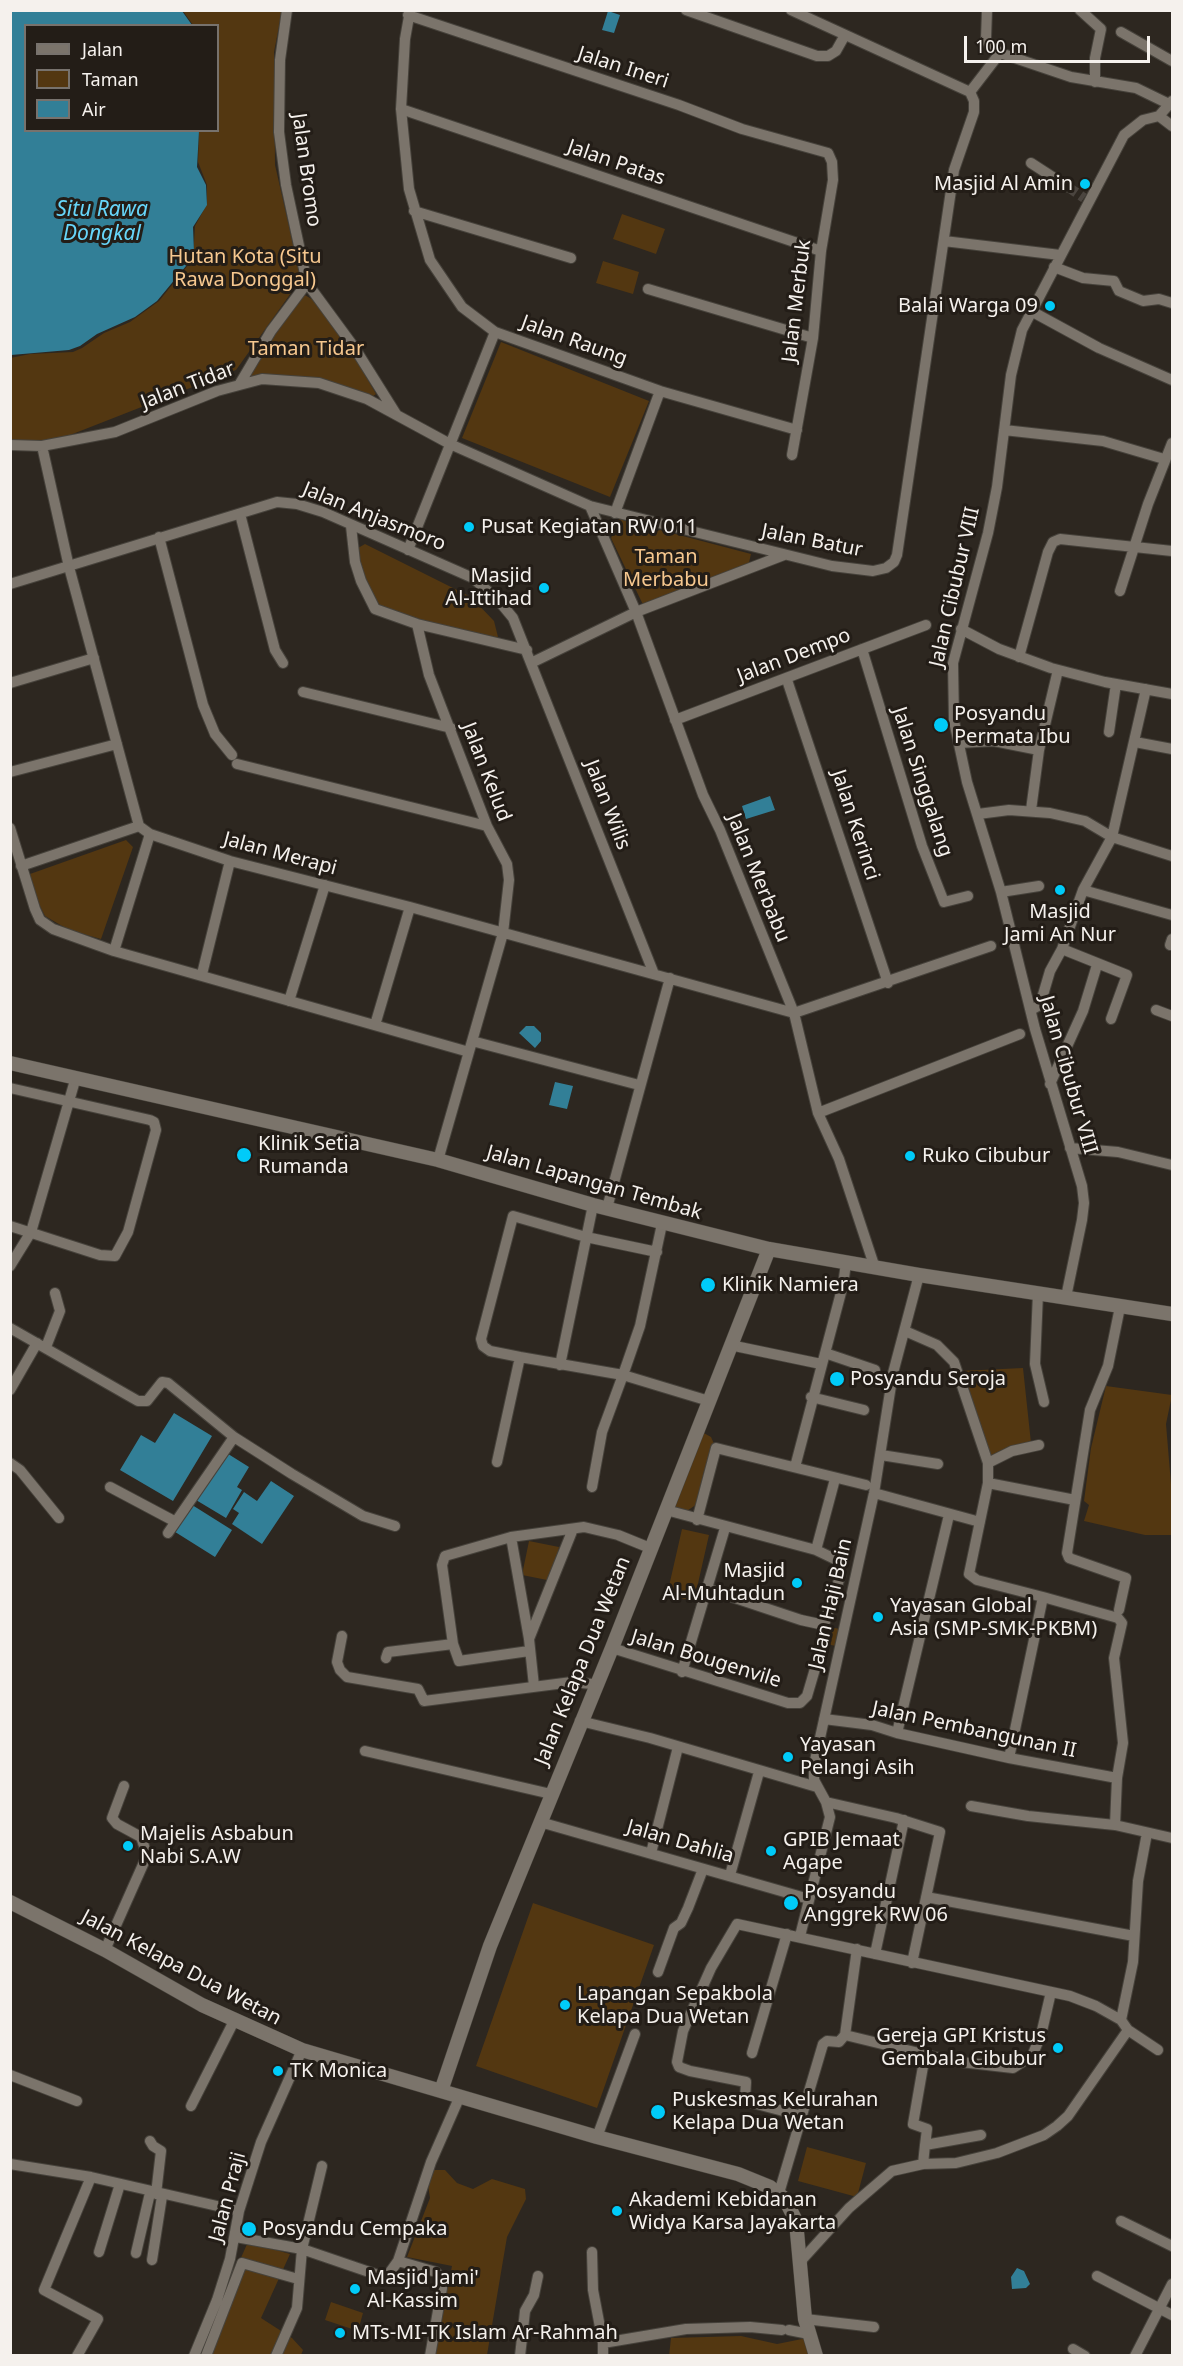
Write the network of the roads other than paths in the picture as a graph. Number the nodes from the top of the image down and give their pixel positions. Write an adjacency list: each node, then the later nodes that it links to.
1 (287, 10): 27 (street, Jalan Bromo)
2 (686, 10): 7 (street)
3 (791, 10): 9 (street)
4 (987, 10): 10 (street)
5 (1080, 10): 12 (street)
6 (409, 13): 15 (street); 18 (street, Jalan Ineri)
7 (712, 15): 9 (street)
8 (1121, 32): 11 (street)
9 (844, 35): 13 (street)
10 (1000, 53): 12 (street); 13 (street)
11 (1173, 61)
12 (1095, 82): 14 (street)
13 (970, 92): 22 (street, Jalan Batur)
14 (1172, 103): 16 (street, Jalan Cibubur VIII)
15 (401, 109): 21 (street); 23 (street, Jalan Patas)
16 (1159, 116): 17 (street); 24 (street, Jalan Cibubur VIII)
17 (1173, 126)
18 (828, 153): 23 (street, Jalan Merbuk)
19 (1031, 163): 20 (street)
20 (1068, 187)
21 (414, 211): 25 (street); 31 (street)
22 (944, 241): 24 (street); 53 (street, Jalan Batur)
23 (821, 251): 32 (street, Jalan Merbuk)
24 (1060, 255): 26 (street, Jalan Cibubur VIII)
25 (571, 258)
26 (1054, 267): 29 (street); 30 (street, Jalan Cibubur VIII)
27 (307, 283): 34 (street); 36 (street)
28 (648, 289): 32 (street)
29 (1173, 303)
30 (1031, 311): 33 (street); 38 (street, Jalan Cibubur VIII)
31 (495, 332): 35 (street, Jalan Raung); 40 (street, Jalan Raung)
32 (813, 338): 37 (street, Jalan Merbuk)
33 (1172, 379)
34 (239, 385): 36 (street, Jalan Tidar); 42 (street, Jalan Tidar)
35 (660, 391): 37 (street, Jalan Raung); 47 (street)
36 (396, 414): 40 (street, Jalan Batur)
37 (797, 430): 43 (street, Jalan Merbuk)
38 (1004, 430): 44 (street); 60 (street, Jalan Cibubur VIII)
39 (1173, 443): 44 (street)
40 (450, 444): 45 (street, Jalan Batur); 51 (street, Jalan Raung)
41 (10, 445): 42 (street, Jalan Tidar)
42 (42, 446): 54 (street)
43 (792, 455)
44 (1164, 459): 50 (street)
45 (590, 506): 47 (street, Jalan Batur); 57 (street, Jalan Merbabu)
46 (240, 513): 48 (street, Jalan Anjasmoro); 49 (street, Jalan Anjasmoro); 65 (street)
47 (615, 513): 53 (street, Jalan Batur)
48 (351, 525): 51 (street, Jalan Anjasmoro); 58 (street)
49 (159, 537): 54 (street, Jalan Anjasmoro); 86 (street)
50 (1134, 544): 52 (street); 56 (street); 63 (street)
51 (408, 550): 62 (street, Jalan Anjasmoro)
52 (1173, 550)
53 (784, 555): 57 (street)
54 (69, 567): 55 (street, Jalan Anjasmoro); 64 (street)
55 (10, 584)
56 (1120, 591)
57 (636, 612): 66 (street); 74 (street, Jalan Merbabu)
58 (417, 624): 62 (street); 75 (street, Jalan Kelud)
59 (926, 626): 61 (street, Jalan Dempo)
60 (961, 629): 63 (street); 77 (street, Jalan Cibubur VIII)
61 (861, 649): 68 (street, Jalan Dempo); 97 (street, Jalan Singgalang)
62 (527, 650): 66 (street, Jalan Wilis)
63 (1018, 657): 67 (street)
64 (94, 658): 69 (street); 79 (street)
65 (283, 663)
66 (531, 663): 106 (street, Jalan Wilis)
67 (1058, 670): 70 (street); 81 (street)
68 (788, 680): 74 (street, Jalan Dempo); 108 (street, Jalan Kerinci)
69 (10, 683)
70 (1116, 684): 71 (street); 76 (street)
71 (1146, 689): 73 (street); 78 (street)
72 (303, 692): 75 (street)
73 (1173, 694)
74 (675, 720): 112 (street, Jalan Merbabu)
75 (451, 728): 86 (street, Jalan Kelud)
76 (1109, 732)
77 (959, 742): 81 (street); 84 (street, Jalan Cibubur VIII)
78 (1135, 742): 80 (street); 89 (street)
79 (117, 744): 82 (street); 85 (street)
80 (1173, 749)
81 (1039, 750): 83 (street)
82 (10, 772)
83 (1031, 810): 84 (street); 89 (street)
84 (978, 814): 96 (street, Jalan Cibubur VIII)
85 (139, 826): 88 (street, Jalan Merapi); 92 (street)
86 (487, 826): 100 (street, Jalan Kelud)
87 (10, 828): 92 (street)
88 (150, 834): 91 (street, Jalan Merapi); 103 (street)
89 (1112, 837): 90 (street); 95 (street)
90 (1173, 856)
91 (230, 861): 93 (street, Jalan Merapi); 105 (street)
92 (21, 866): 103 (street)
93 (325, 885): 98 (street, Jalan Merapi); 109 (street)
94 (1039, 886): 96 (street)
95 (1083, 890): 99 (street); 102 (street)
96 (1001, 892): 110 (street, Jalan Cibubur VIII)
97 (968, 896)
98 (410, 906): 100 (street, Jalan Merapi); 115 (street)
99 (1173, 915)
100 (503, 933): 106 (street, Jalan Merapi); 117 (street, Jalan Kelud)
101 (991, 946): 108 (street)
102 (1062, 950): 104 (street); 110 (street)
103 (114, 951): 105 (street)
104 (1097, 964): 114 (street); 120 (street)
105 (202, 974): 109 (street)
106 (654, 974): 107 (street, Jalan Merapi)
107 (670, 978): 112 (street, Jalan Merapi); 121 (street)
108 (888, 983): 112 (street)
109 (289, 1001): 115 (street)
110 (1031, 1010): 120 (street, Jalan Cibubur VIII)
111 (1156, 1010): 113 (street)
112 (794, 1013): 124 (street, Jalan Merbabu)
113 (1173, 1016)
114 (1111, 1019)
115 (375, 1025): 117 (street)
116 (1020, 1034): 124 (street)
117 (471, 1046): 121 (street); 126 (street, Jalan Kelud)
118 (10, 1063): 119 (street, Jalan Lapangan Tembak)
119 (76, 1077): 123 (street); 126 (street, Jalan Lapangan Tembak)
120 (1050, 1084): 125 (street, Jalan Cibubur VIII)
121 (639, 1085): 129 (street)
122 (10, 1088): 123 (street)
123 (71, 1101): 132 (street); 132 (street)
124 (819, 1113): 138 (street, Jalan Merbabu)
125 (1070, 1148): 127 (street); 142 (street, Jalan Cibubur VIII)
126 (438, 1160): 128 (street, Jalan Lapangan Tembak)
127 (1173, 1166)
128 (593, 1205): 129 (street, Jalan Lapangan Tembak); 133 (street)
129 (607, 1208): 130 (street, Jalan Lapangan Tembak)
130 (662, 1224): 134 (street, Jalan Lapangan Tembak); 135 (street)
131 (10, 1226): 132 (street)
132 (31, 1232): 137 (street)
133 (586, 1237): 135 (street); 150 (street); 152 (street)
134 (768, 1249): 136 (street, Jalan Lapangan Tembak); 148 (street, Jalan Kelapa Dua Wetan)
135 (657, 1252): 154 (street)
136 (846, 1263): 138 (street, Jalan Lapangan Tembak); 149 (street)
137 (10, 1266)
138 (875, 1268): 139 (street, Jalan Lapangan Tembak)
139 (919, 1275): 141 (street, Jalan Lapangan Tembak); 146 (street, Jalan Haji Bain)
140 (56, 1293): 147 (street)
141 (1038, 1293): 142 (street, Jalan Lapangan Tembak); 158 (street)
142 (1066, 1297): 143 (street, Jalan Lapangan Tembak)
143 (1120, 1307): 144 (street, Jalan Lapangan Tembak); 173 (street)
144 (1173, 1314)
145 (10, 1328): 147 (street)
146 (905, 1331): 162 (street, Jalan Haji Bain); 165 (street)
147 (41, 1345): 155 (street); 160 (street)
148 (730, 1345): 151 (street); 157 (street, Jalan Kelapa Dua Wetan)
149 (825, 1353): 151 (street); 153 (street)
150 (520, 1356): 152 (street); 163 (street)
151 (821, 1364): 156 (street)
152 (560, 1365): 154 (street)
153 (875, 1370)
154 (623, 1375): 157 (street); 171 (street)
155 (10, 1390)
156 (811, 1397): 159 (street); 167 (street)
157 (709, 1401): 174 (street, Jalan Kelapa Dua Wetan)
158 (1044, 1402)
159 (864, 1410)
160 (234, 1437): 178 (street); 180 (street)
161 (1039, 1445): 165 (street)
162 (881, 1455): 166 (street); 172 (street, Jalan Haji Bain)
163 (497, 1462)
164 (10, 1463): 176 (street)
165 (988, 1463): 169 (street)
166 (938, 1464)
167 (795, 1467): 168 (street); 177 (street)
168 (836, 1479): 172 (street); 186 (street)
169 (988, 1483): 173 (street); 179 (street)
170 (110, 1487): 178 (street)
171 (592, 1487)
172 (870, 1489): 175 (street); 200 (street, Jalan Haji Bain)
173 (1075, 1500): 189 (street)
174 (666, 1510): 177 (street); 185 (street, Jalan Kelapa Dua Wetan)
175 (949, 1515): 179 (street); 202 (street)
176 (59, 1518)
177 (697, 1520): 181 (street)
178 (174, 1521): 183 (street)
179 (980, 1522): 188 (street)
180 (395, 1526)
181 (725, 1528): 186 (street); 187 (street)
182 (573, 1529): 184 (street); 185 (street); 192 (street)
183 (168, 1533)
184 (511, 1537): 192 (street); 193 (street)
185 (650, 1548): 194 (street, Jalan Kelapa Dua Wetan)
186 (816, 1550): 190 (street)
187 (708, 1589): 190 (street); 197 (street)
188 (1043, 1597): 205 (street); 207 (street)
189 (1119, 1610)
190 (824, 1625): 197 (street, Jalan Bougenvile)
191 (342, 1636): 198 (street)
192 (529, 1639): 195 (street)
193 (453, 1644): 195 (street); 196 (street)
194 (612, 1648): 197 (street, Jalan Bougenvile); 199 (street, Jalan Kelapa Dua Wetan)
195 (529, 1651): 198 (street)
196 (386, 1658)
197 (682, 1672)
198 (534, 1686): 199 (street)
199 (595, 1688): 201 (street, Jalan Kelapa Dua Wetan)
200 (824, 1719): 202 (street, Jalan Pembangunan II); 209 (street, Jalan Haji Bain)
201 (580, 1721): 203 (street); 210 (street, Jalan Kelapa Dua Wetan)
202 (897, 1733): 205 (street, Jalan Pembangunan II)
203 (678, 1747): 206 (street); 218 (street)
204 (366, 1751): 210 (street)
205 (1009, 1758): 207 (street, Jalan Pembangunan II)
206 (759, 1772): 209 (street); 220 (street)
207 (1117, 1778): 215 (street)
208 (124, 1786): 228 (street)
209 (817, 1787): 211 (street, Jalan Haji Bain)
210 (551, 1794): 214 (street, Jalan Kelapa Dua Wetan)
211 (826, 1802): 213 (street); 222 (street, Jalan Haji Bain)
212 (971, 1806): 215 (street)
213 (904, 1820): 221 (street); 229 (street)
214 (540, 1822): 218 (street, Jalan Dahlia); 243 (street, Jalan Kelapa Dua Wetan)
215 (1115, 1825): 216 (street)
216 (1147, 1833): 217 (street); 225 (street)
217 (1173, 1838)
218 (651, 1852): 219 (street, Jalan Dahlia)
219 (703, 1869): 220 (street, Jalan Dahlia); 231 (street)
220 (730, 1875): 222 (street, Jalan Dahlia)
221 (926, 1897): 225 (street); 230 (street)
222 (809, 1899): 226 (street, Jalan Haji Bain)
223 (10, 1902): 228 (street, Jalan Kelapa Dua Wetan)
224 (787, 1934): 226 (street); 240 (street); 247 (street)
225 (1134, 1935): 233 (street)
226 (800, 1936): 227 (street)
227 (856, 1949): 229 (street); 237 (street)
228 (105, 1950): 234 (street, Jalan Kelapa Dua Wetan)
229 (875, 1954): 230 (street)
230 (912, 1963): 232 (street)
231 (658, 1972)
232 (1051, 1992): 233 (street); 241 (street)
233 (1121, 2020): 235 (street)
234 (234, 2021): 238 (street, Jalan Kelapa Dua Wetan); 246 (street)
235 (1128, 2030): 239 (street); 253 (street)
236 (635, 2034): 249 (street)
237 (845, 2035): 241 (street); 247 (street)
238 (302, 2050): 243 (street, Jalan Kelapa Dua Wetan); 259 (street, Jalan Praji)
239 (1158, 2050)
240 (752, 2053)
241 (925, 2055): 251 (street)
242 (10, 2075): 245 (street)
243 (441, 2091): 244 (street, Jalan Kelapa Dua Wetan)
244 (460, 2096): 249 (street, Jalan Kelapa Dua Wetan); 268 (street)
245 (77, 2100)
246 (191, 2106)
247 (802, 2116): 257 (street)
248 (981, 2135): 251 (street)
249 (597, 2137): 257 (street, Jalan Kelapa Dua Wetan)
250 (150, 2141): 258 (street)
251 (925, 2145): 253 (street)
252 (10, 2164): 255 (street)
253 (923, 2164): 269 (street)
254 (322, 2166): 263 (street)
255 (91, 2177): 256 (street); 281 (street)
256 (120, 2184): 258 (street); 264 (street)
257 (779, 2193): 269 (street)
258 (156, 2194): 259 (street); 266 (street); 267 (street)
259 (239, 2211): 261 (street, Jalan Praji)
260 (1121, 2221): 262 (street)
261 (236, 2237): 263 (street); 282 (street, Jalan Praji)
262 (1173, 2246)
263 (302, 2249): 268 (street); 272 (street)
264 (99, 2252)
265 (592, 2252): 279 (street)
266 (136, 2253)
267 (152, 2260)
268 (398, 2261): 285 (street)
269 (799, 2263): 276 (street)
270 (538, 2276): 286 (street)
271 (1097, 2276): 274 (street)
272 (298, 2279): 283 (street); 284 (street)
273 (1173, 2284): 274 (street)
274 (1161, 2309): 275 (street); 290 (street)
275 (1173, 2314)
276 (805, 2319): 277 (street); 278 (street)
277 (874, 2327)
278 (808, 2334): 279 (street); 288 (street)
279 (603, 2343): 287 (street)
280 (1073, 2349): 289 (street)
281 (77, 2355)
282 (194, 2355)
283 (206, 2355)
284 (276, 2355)
285 (430, 2355)
286 (520, 2355)
287 (603, 2355)
288 (816, 2355)
289 (1085, 2355)
290 (1135, 2355)

